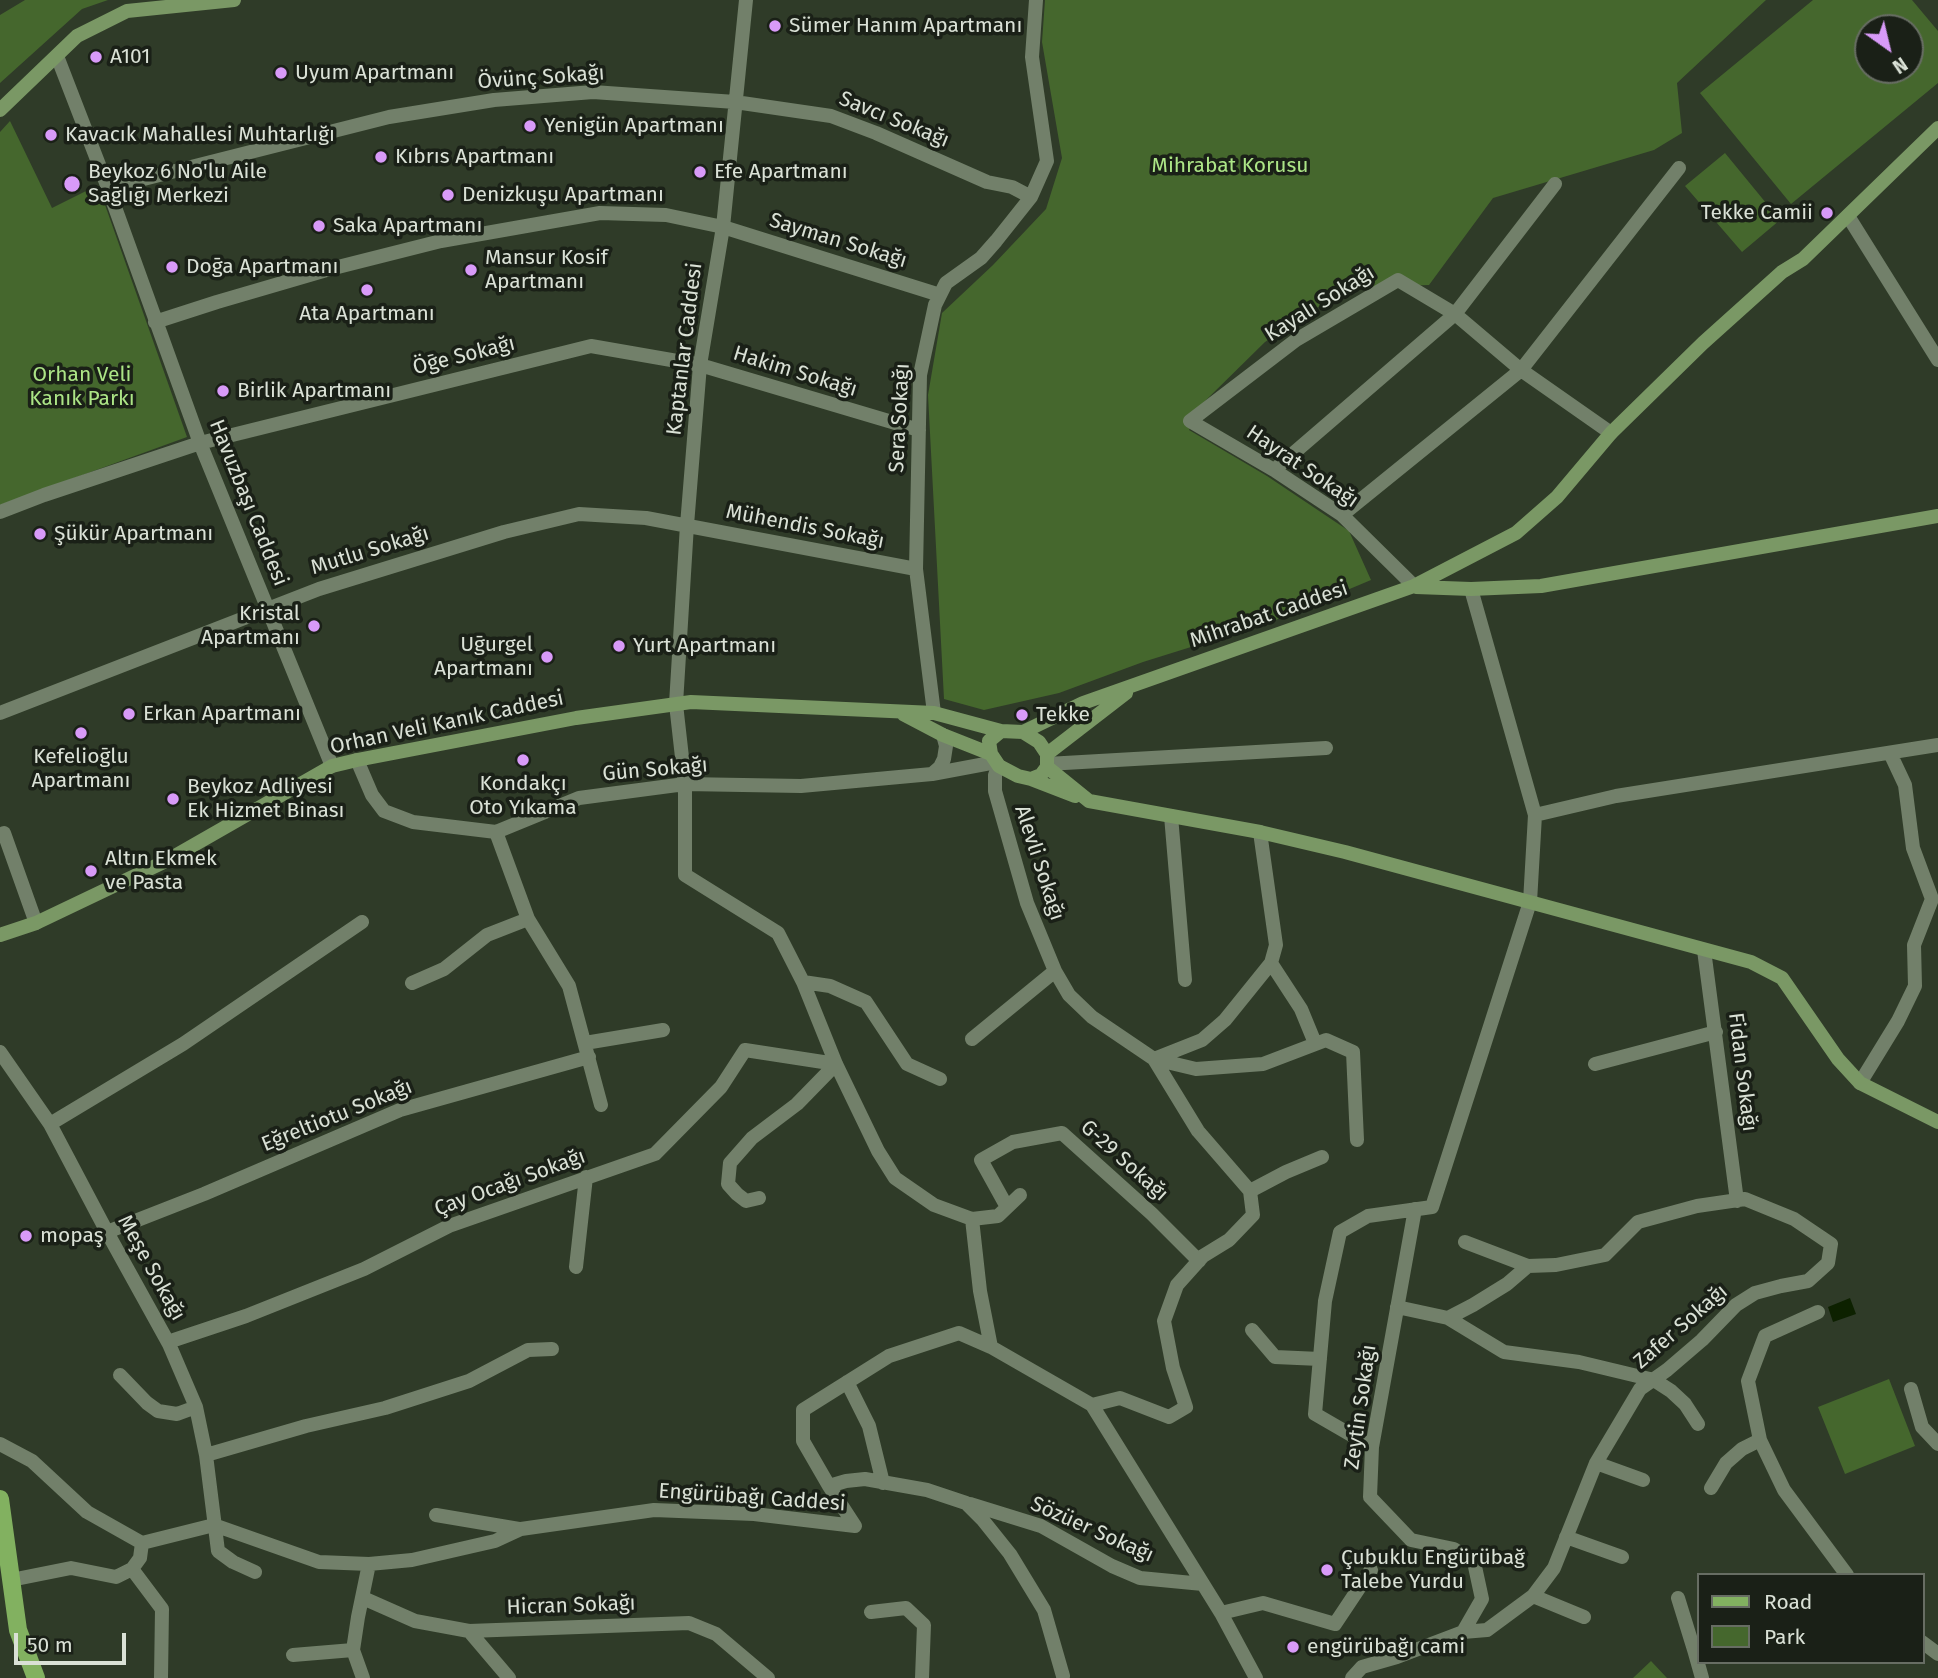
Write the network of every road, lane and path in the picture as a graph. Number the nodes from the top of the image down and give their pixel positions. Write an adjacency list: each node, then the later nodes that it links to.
1 (234, 0): 4 (street)
2 (746, 0): 5 (street, Kaptanlar Caddesi)
3 (1034, 0): 11 (street, Sera Sokağı)
4 (57, 56): 6 (street); 10 (street, Havuzbaşı Caddesi)
5 (735, 102): 10 (street, Övünç Sokağı); 11 (street, Savcı Sokağı); 13 (street, Kaptanlar Caddesi)
6 (0, 110)
7 (1938, 128): 12 (street)
8 (1679, 168): 19 (street)
9 (1555, 184): 15 (street)
10 (108, 188): 16 (street, Havuzbaşı Caddesi)
11 (1031, 197): 14 (street, Sera Sokağı)
12 (1848, 216): 17 (street); 22 (street)
13 (723, 227): 14 (street, Sayman Sokağı); 16 (street, Sayman Sokağı); 18 (street, Kaptanlar Caddesi)
14 (940, 295): 21 (street, Sera Sokağı)
15 (1455, 314): 19 (street, Kayalı Sokağı); 20 (street, Kayalı Sokağı); 24 (street)
16 (155, 322): 23 (street, Havuzbaşı Caddesi)
17 (1938, 360)
18 (700, 365): 21 (street, Hakim Sokağı); 23 (street, Öḡe Sokağı); 28 (street, Kaptanlar Caddesi)
19 (1521, 370): 22 (street, Kayalı Sokağı); 26 (street)
20 (1190, 421): 24 (street, Hayrat Sokağı)
21 (919, 430): 29 (street, Sera Sokağı)
22 (1611, 433): 30 (street)
23 (200, 443): 25 (street, Öḡe Sokağı); 32 (street, Havuzbaşı Caddesi)
24 (1274, 470): 26 (street, Hayrat Sokağı)
25 (0, 512)
26 (1342, 516): 30 (street, Hayrat Sokağı)
27 (1938, 516): 31 (street)
28 (687, 525): 29 (street, Mühendis Sokağı); 32 (street, Mutlu Sokağı); 34 (street, Kaptanlar Caddesi)
29 (916, 569): 37 (street, Sera Sokağı)
30 (1414, 586): 31 (street); 33 (street, Mihrabat Caddesi)
31 (1471, 589): 52 (street)
32 (267, 608): 36 (street, Mutlu Sokağı); 47 (street, Havuzbaşı Caddesi)
33 (1138, 684): 39 (street, Mihrabat Caddesi); 46 (street)
34 (676, 704): 35 (street, Orhan Veli Kanık Caddesi); 44 (street, Orhan Veli Kanık Caddesi); 50 (street, Kaptanlar Caddesi)
35 (899, 712): 37 (street, Orhan Veli Kanık Caddesi); 40 (street)
36 (0, 713)
37 (934, 713): 38 (street, Orhan Veli Kanık Caddesi)
38 (1001, 731): 39 (street); 45 (street)
39 (1023, 732): 46 (street)
40 (943, 735): 45 (street); 48 (street)
41 (1938, 745): 43 (street)
42 (1326, 748): 46 (street)
43 (1890, 753): 52 (street); 78 (street)
44 (357, 760): 47 (street, Orhan Veli Kanık Caddesi); 54 (street, Gün Sokağı)
45 (995, 761): 48 (street, Gün Sokağı); 49 (street); 64 (street, Alevli Sokağı)
46 (1047, 761): 49 (street); 51 (street)
47 (332, 766): 60 (street, Orhan Veli Kanık Caddesi)
48 (932, 774): 50 (street, Gün Sokağı)
49 (1031, 779): 51 (street)
50 (685, 784): 54 (street, Gün Sokağı); 66 (street, Kaptanlar Caddesi)
51 (1089, 802): 53 (street)
52 (1535, 814): 57 (street)
53 (1171, 816): 55 (street); 65 (street)
54 (496, 832): 58 (street)
55 (1260, 832): 57 (street); 63 (street)
56 (4, 834): 60 (street)
57 (1530, 902): 62 (street); 90 (street)
58 (528, 919): 67 (street); 72 (street)
59 (362, 922): 81 (street)
60 (36, 923): 61 (street, Orhan Veli Kanık Caddesi)
61 (0, 935)
62 (1704, 950): 69 (street, Fidan Sokağı); 78 (street)
63 (1271, 963): 71 (street); 74 (street)
64 (1055, 971): 70 (street); 74 (street, Alevli Sokağı)
65 (1185, 980)
66 (803, 982): 75 (street); 77 (street)
67 (412, 983)
68 (663, 1030): 72 (street, Eğreltiotu Sokağı)
69 (1716, 1032): 76 (street); 88 (street, Fidan Sokağı)
70 (972, 1039)
71 (1315, 1043): 74 (street); 82 (street)
72 (587, 1050): 79 (street); 92 (street, Eğreltiotu Sokağı)
73 (0, 1052): 81 (street, Meşe Sokağı)
74 (1154, 1059): 85 (street, Alevli Sokağı)
75 (836, 1064): 84 (street, Çay Ocağı Sokağı); 87 (street); 91 (street)
76 (1595, 1064)
77 (940, 1079)
78 (1860, 1083): 80 (street)
79 (601, 1105)
80 (1938, 1122)
81 (50, 1124): 92 (street, Meşe Sokağı)
82 (1357, 1140)
83 (1322, 1157): 85 (street)
84 (586, 1177): 96 (street); 101 (street, Çay Ocağı Sokağı)
85 (1250, 1191): 94 (street)
86 (1020, 1195): 89 (street)
87 (759, 1198)
88 (1737, 1200): 95 (street, Zafer Sokağı); 106 (street, Zafer Sokağı)
89 (1007, 1208): 91 (street); 94 (street, G-29 Sokağı)
90 (1415, 1209): 97 (street, Zeytin Sokağı); 104 (street)
91 (972, 1219): 102 (street)
92 (107, 1232): 101 (street, Meşe Sokağı)
93 (1465, 1242): 95 (street)
94 (1199, 1261): 109 (street)
95 (1528, 1266): 99 (street)
96 (576, 1267)
97 (1398, 1307): 99 (street); 115 (street, Zeytin Sokağı)
98 (1818, 1312): 112 (street)
99 (1448, 1318): 106 (street)
100 (1252, 1330): 104 (street)
101 (168, 1342): 110 (street, Meşe Sokağı)
102 (991, 1347): 107 (street, Engürübağı Caddesi); 109 (street, Engürübağı Caddesi)
103 (552, 1349): 116 (street)
104 (1320, 1359): 115 (street)
105 (120, 1375): 110 (street)
106 (1654, 1380): 111 (street); 117 (street, Zafer Sokağı)
107 (847, 1382): 119 (street); 120 (street, Engürübağı Caddesi)
108 (1911, 1389): 114 (street)
109 (1092, 1405): 136 (street, Engürübağı Caddesi)
110 (195, 1407): 116 (street, Meşe Sokağı)
111 (1698, 1424)
112 (1760, 1440): 121 (street); 134 (street)
113 (0, 1444): 128 (street)
114 (1938, 1444)
115 (1372, 1447): 144 (street, Zeytin Sokağı)
116 (206, 1455): 125 (street, Meşe Sokağı)
117 (1596, 1463): 118 (street); 127 (street, Zafer Sokağı)
118 (1643, 1480)
119 (883, 1483): 120 (street, Sözüer Sokağı); 123 (street, Sözüer Sokağı)
120 (829, 1486): 126 (street, Engürübağı Caddesi)
121 (1711, 1488)
122 (0, 1499): 135 (main road)
123 (966, 1503): 136 (street, Sözüer Sokağı); 148 (street)
124 (436, 1515): 126 (street)
125 (214, 1525): 128 (street); 130 (street, Engürübağı Caddesi); 133 (street, Meşe Sokağı)
126 (521, 1529): 130 (street, Engürübağı Caddesi)
127 (1566, 1537): 129 (street); 137 (street, Zafer Sokağı)
128 (142, 1543): 131 (street)
129 (1622, 1557)
130 (369, 1564): 138 (street)
131 (132, 1569): 135 (street); 150 (street)
132 (1371, 1570): 141 (street)
133 (255, 1572)
134 (1846, 1573)
135 (12, 1580): 149 (main road)
136 (1203, 1584): 141 (street, Engürübağı Caddesi)
137 (1533, 1596): 142 (street); 144 (street, Zafer Sokağı)
138 (363, 1598): 143 (street, Hicran Sokağı); 145 (street)
139 (1678, 1598): 146 (street)
140 (871, 1612): 154 (street)
141 (1221, 1613): 155 (street, Engürübağı Caddesi)
142 (1584, 1617)
143 (469, 1631): 152 (street); 153 (street, Hicran Sokağı)
144 (1463, 1632): 156 (street)
145 (353, 1650): 147 (street); 151 (street)
146 (1696, 1650)
147 (293, 1656)
148 (1063, 1676)
149 (36, 1678)
150 (161, 1678)
151 (363, 1678)
152 (509, 1678)
153 (768, 1678)
154 (922, 1678)
155 (1256, 1678)
156 (1352, 1678)

